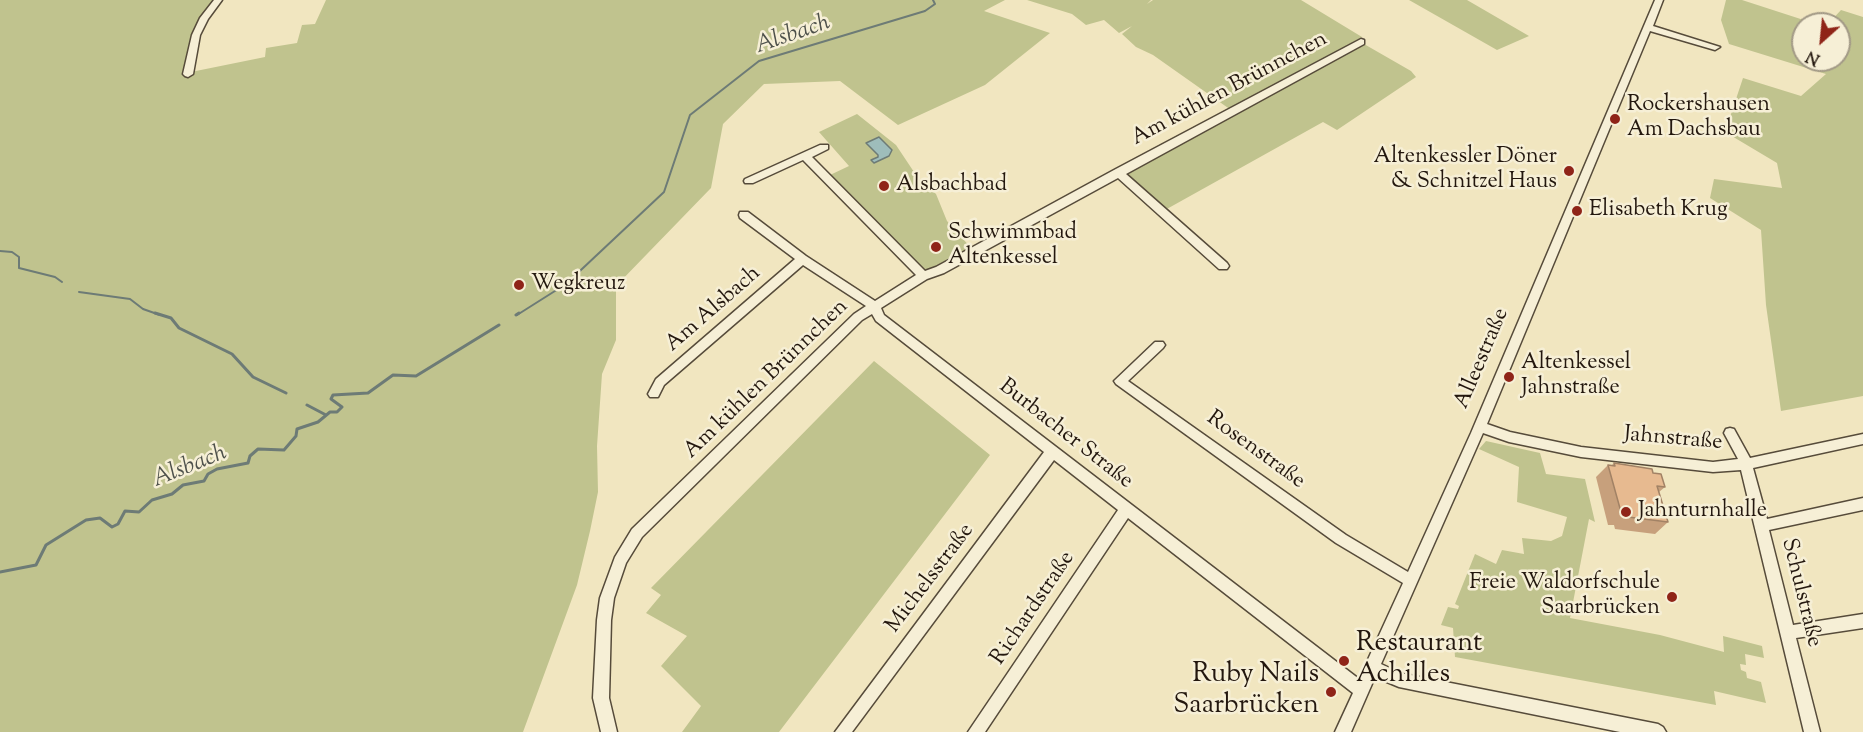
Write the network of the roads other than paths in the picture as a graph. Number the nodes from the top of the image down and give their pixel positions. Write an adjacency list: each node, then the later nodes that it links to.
1 (218, 0): 6 (street)
2 (1659, 0): 3 (street, Alleestraße)
3 (1647, 27): 5 (street); 18 (street, Alleestraße)
4 (1361, 42): 9 (street, Am kühlen Brünnchen)
5 (1714, 47)
6 (188, 74)
7 (824, 147): 8 (street)
8 (805, 156): 10 (street); 14 (street)
9 (1118, 172): 13 (street, Am kühlen Brünnchen); 14 (street, Am kühlen Brünnchen)
10 (749, 181)
11 (744, 215): 12 (street, Burbacher Straße)
12 (802, 259): 15 (street, Burbacher Straße); 17 (street, Am Alsbach)
13 (1222, 266)
14 (924, 276): 15 (street, Am kühlen Brünnchen)
15 (874, 306): 21 (street, Burbacher Straße); 31 (street, Am kühlen Brünnchen)
16 (1159, 345): 26 (street, Rosenstraße)
17 (654, 394)
18 (1479, 426): 22 (street, Jahnstraße); 26 (street, Alleestraße)
19 (1730, 433): 22 (street, Schulstraße)
20 (1863, 439): 22 (street, Jahnstraße)
21 (1052, 452): 24 (street, Burbacher Straße); 32 (street, Michelsstraße)
22 (1746, 464): 25 (street, Schulstraße)
23 (1863, 504): 25 (street)
24 (1126, 510): 30 (street, Burbacher Straße); 33 (street, Richardstraße)
25 (1762, 526): 28 (street, Schulstraße)
26 (1411, 581): 29 (street, Alleestraße)
27 (1863, 621): 28 (street)
28 (1788, 632): 36 (street, Schulstraße)
29 (1371, 667): 30 (street, Alleestraße); 35 (street)
30 (1361, 690): 34 (street, Alleestraße)
31 (609, 732)
32 (843, 732)
33 (976, 732)
34 (1343, 732)
35 (1658, 732)
36 (1812, 732)

